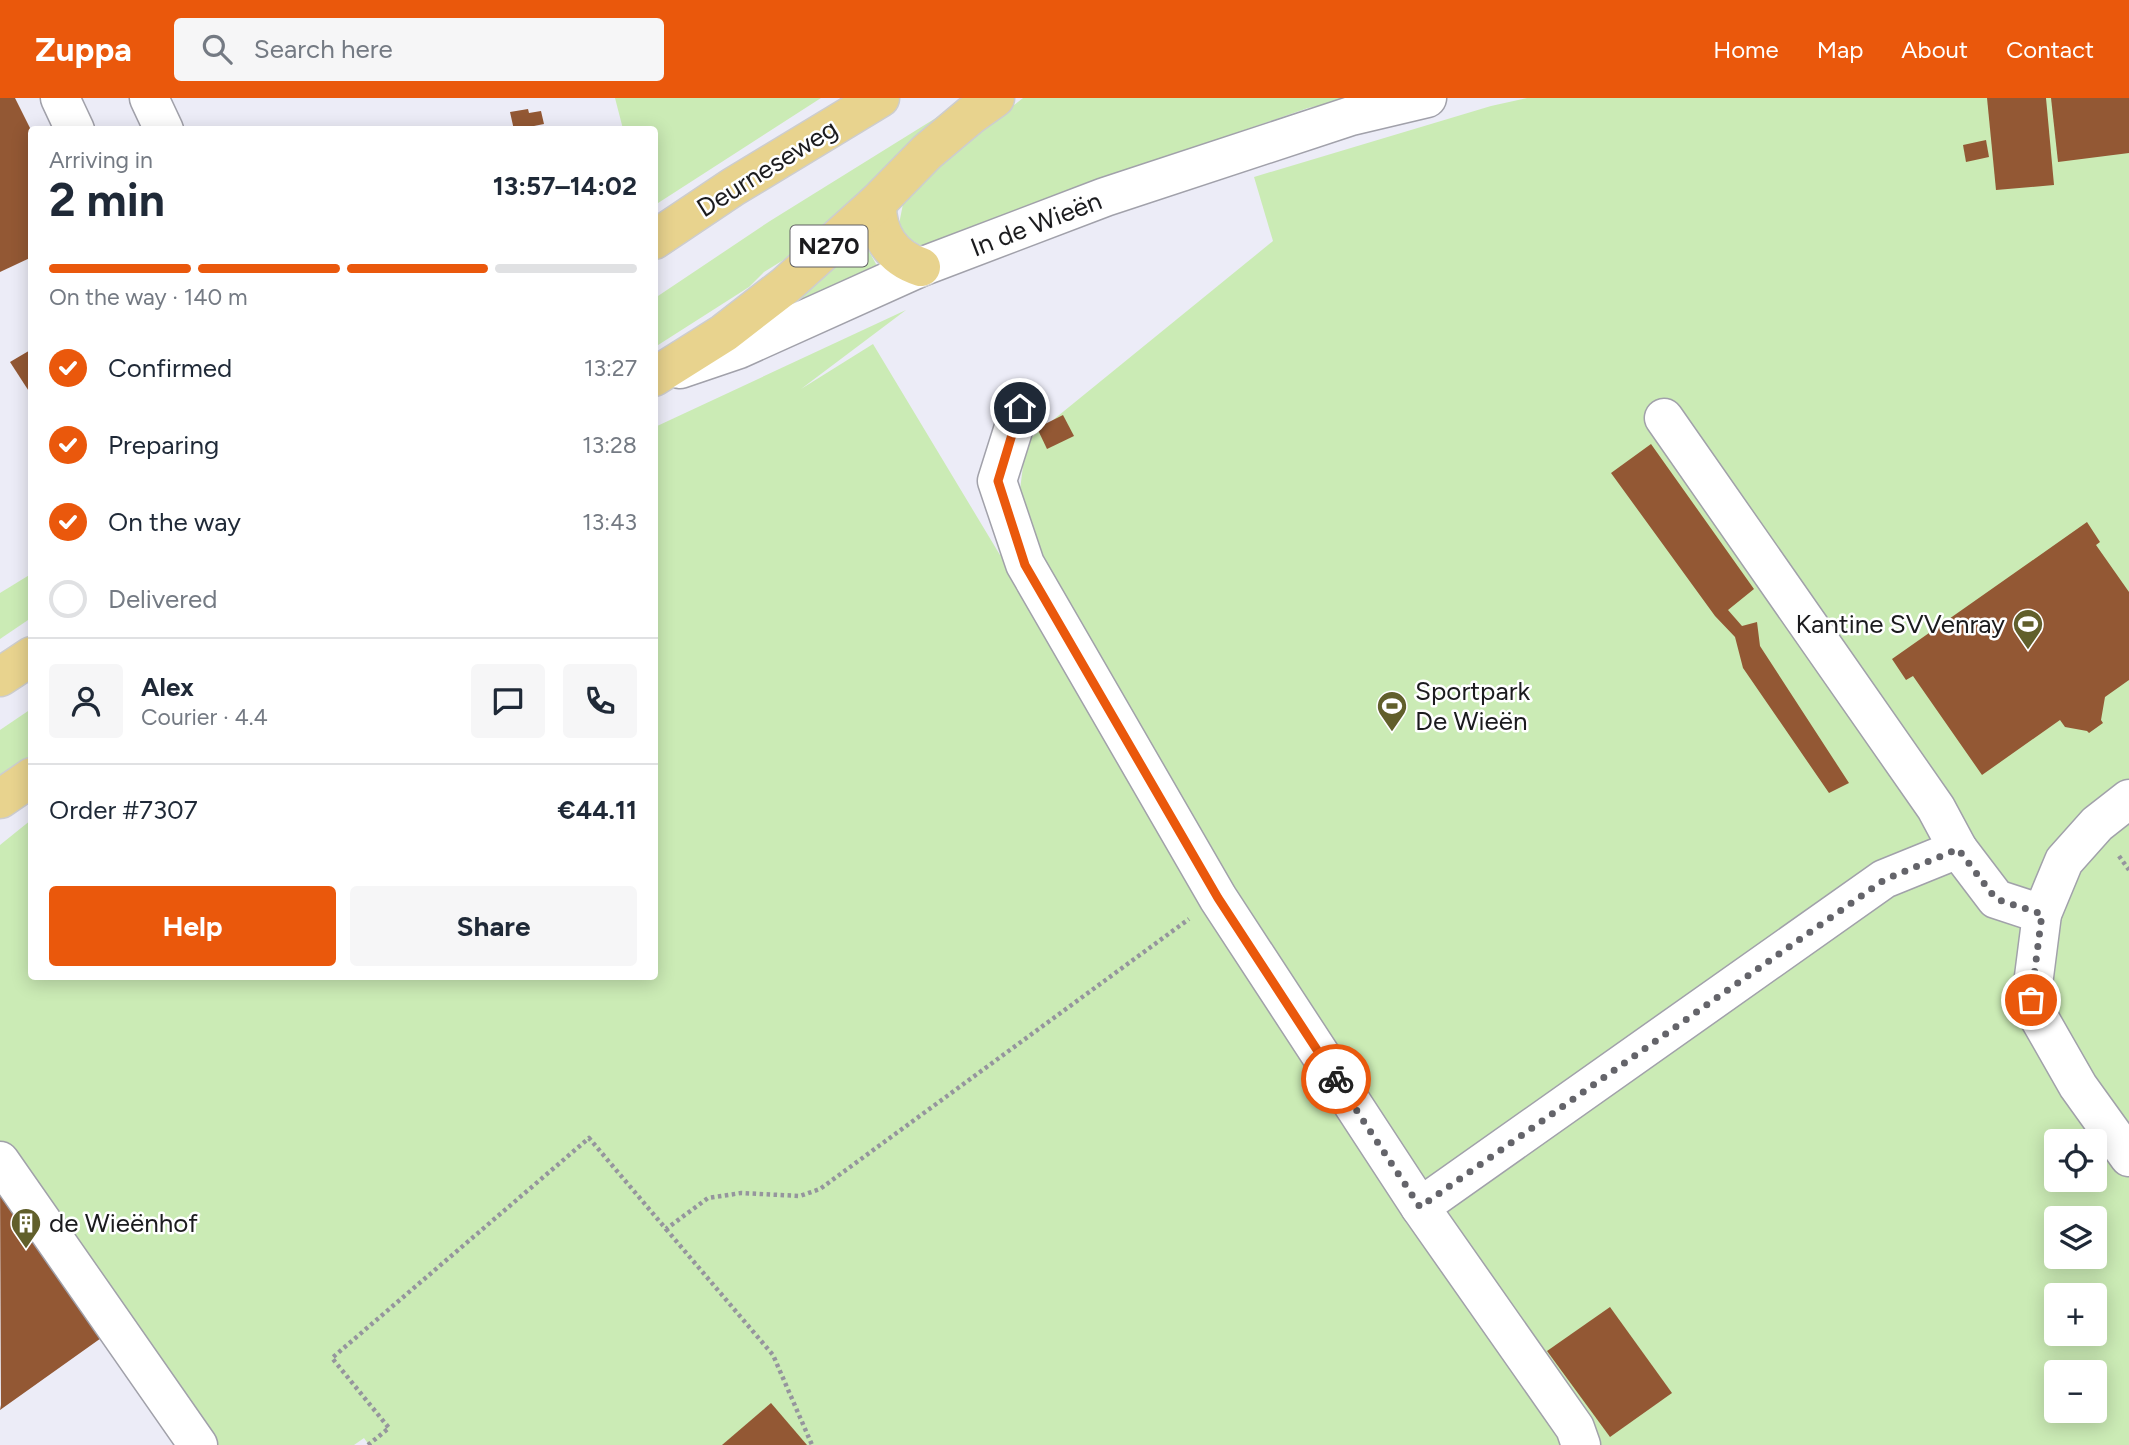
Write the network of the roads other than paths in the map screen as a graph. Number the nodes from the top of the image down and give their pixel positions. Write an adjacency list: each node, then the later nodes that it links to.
1 (60, 98): 6 (street)
2 (149, 98): 7 (street)
3 (880, 98): 9 (main road, Deurneseweg)
4 (995, 98): 8 (main road, N270)
5 (1427, 98): 10 (street, In de Wieën)
6 (73, 126)
7 (162, 126)
8 (877, 203): 10 (main road, N270); 11 (main road, N270)
9 (658, 237)
10 (921, 267): 12 (street, In de Wieën)
11 (658, 374)
12 (658, 376)
13 (1020, 408): 24 (street)
14 (1664, 418): 20 (street)
15 (28, 659): 16 (main road)
16 (0, 677)
17 (28, 780): 18 (main road)
18 (0, 799)
19 (2129, 799): 21 (street)
20 (1958, 849): 21 (street); 24 (street)
21 (2042, 914): 22 (street)
22 (2129, 1157)
23 (0, 1161): 25 (street)
24 (1420, 1207): 26 (street)
25 (198, 1445)
26 (1581, 1445)

